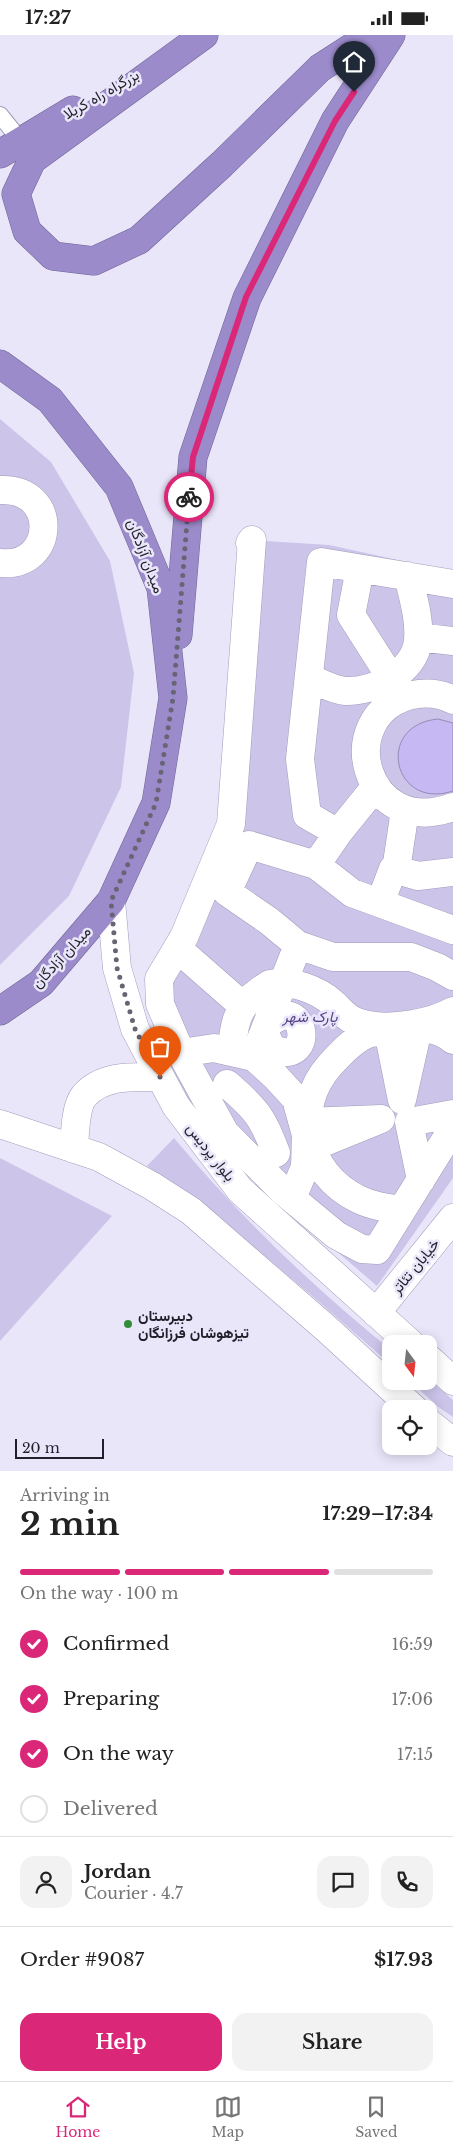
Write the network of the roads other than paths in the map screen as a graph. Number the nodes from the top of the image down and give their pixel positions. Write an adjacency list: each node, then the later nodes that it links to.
1 (203, 35): 2 (highway); 5 (highway, بزرگراه راه کربلا)
2 (371, 35)
3 (391, 35): 20 (highway)
4 (0, 115): 5 (lane)
5 (11, 147)
6 (0, 364): 20 (highway, میدان آزادگان)
7 (0, 491): 9 (street)
8 (250, 543): 34 (street)
9 (0, 563)
10 (360, 569): 11 (street); 13 (street); 14 (street)
11 (408, 576): 12 (street); 16 (street)
12 (453, 584)
13 (316, 613): 14 (street); 17 (street)
14 (351, 615): 16 (street)
15 (453, 641): 16 (street)
16 (406, 659): 18 (street); 19 (street)
17 (309, 678): 18 (street); 26 (street)
18 (343, 691): 22 (street)
19 (418, 694): 21 (street); 22 (street)
20 (173, 698): 30 (highway, میدان آزادگان)
21 (453, 700)
22 (380, 716): 23 (street)
23 (376, 786): 24 (street); 26 (street)
24 (405, 810): 25 (street); 28 (street)
25 (451, 810)
26 (338, 833): 27 (street)
27 (316, 865): 31 (street); 33 (street)
28 (396, 870): 29 (street); 31 (street)
29 (453, 872)
30 (111, 901): 38 (highway, میدان آزادگان); 45 (street, بلوار پردیس)
31 (380, 903): 32 (street)
32 (453, 930)
33 (298, 945): 35 (street); 36 (street)
34 (178, 949): 37 (street); 43 (street)
35 (453, 976)
36 (283, 984): 37 (street); 39 (street); 44 (street)
37 (243, 1006): 44 (street)
38 (0, 1011)
39 (453, 1011)
40 (418, 1029): 41 (street); 42 (street); 46 (street)
41 (388, 1031): 46 (street); 51 (street)
42 (453, 1040)
43 (181, 1053): 44 (street); 52 (street)
44 (249, 1057): 48 (street); 51 (street)
45 (160, 1077): 53 (street); 58 (street, بلوار پردیس)
46 (406, 1111): 47 (street); 51 (street); 54 (street)
47 (453, 1115)
48 (255, 1116): 51 (street); 52 (street)
49 (0, 1124): 53 (street)
50 (453, 1129): 54 (street)
51 (307, 1130): 55 (street); 56 (street)
52 (226, 1135): 55 (street)
53 (74, 1149): 62 (street)
54 (421, 1180): 56 (street)
55 (292, 1198): 56 (street)
56 (402, 1209)
57 (453, 1219): 58 (street, خیابان تئاتر)
58 (376, 1313): 59 (street, بلوار پردیس)
59 (401, 1335)
60 (438, 1367): 61 (street)
61 (453, 1381)
62 (404, 1400)
63 (437, 1429): 64 (street)
64 (453, 1442)

